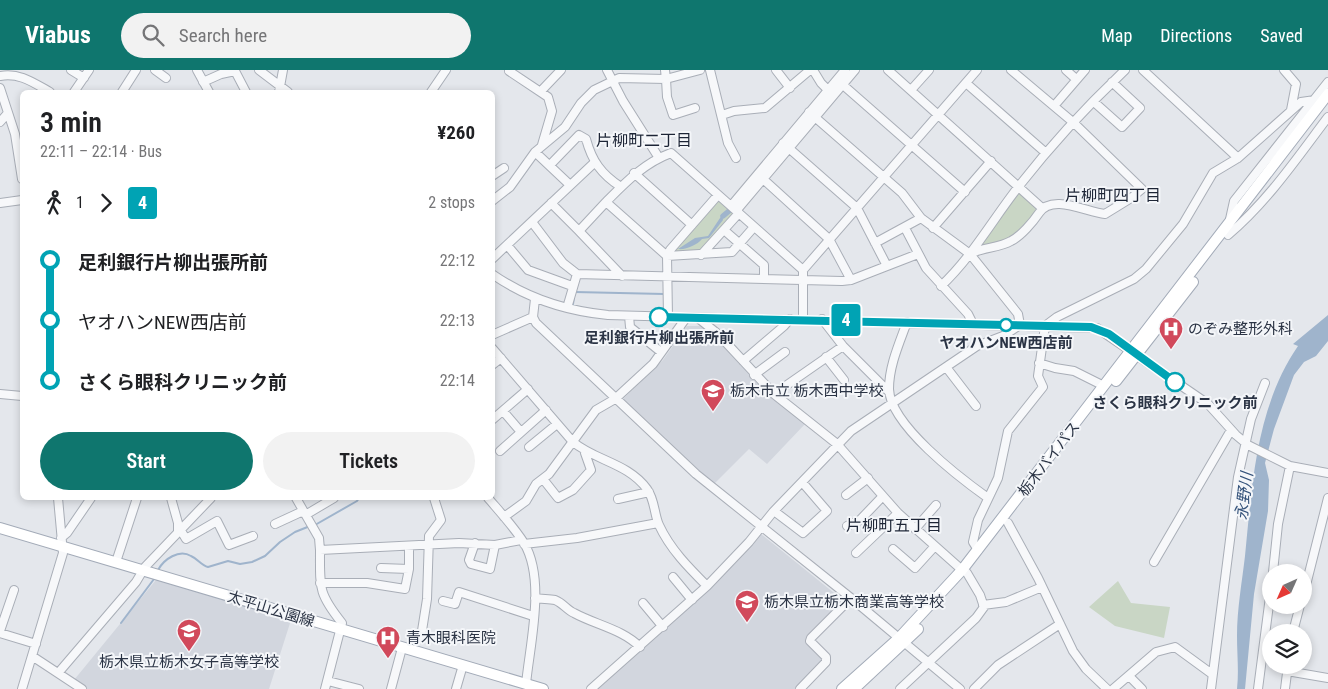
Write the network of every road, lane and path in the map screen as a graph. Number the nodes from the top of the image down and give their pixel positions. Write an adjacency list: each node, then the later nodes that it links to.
1 (71, 70): 30 (street)
2 (89, 70): 30 (street)
3 (136, 70): 42 (street)
4 (155, 70): 31 (street)
5 (197, 70): 39 (street)
6 (259, 70): 44 (street)
7 (283, 70): 44 (street)
8 (446, 70): 45 (street)
9 (509, 70): 48 (street)
10 (562, 70): 48 (street)
11 (607, 70): 29 (street)
12 (665, 70): 32 (street)
13 (700, 70): 32 (street)
14 (710, 70): 59 (street)
15 (776, 70): 38 (street)
16 (811, 70): 38 (street); 49 (street)
17 (844, 70): 49 (street)
18 (855, 70): 37 (street)
19 (888, 70): 46 (street)
20 (929, 70): 46 (street)
21 (977, 70): 34 (street)
22 (1011, 70): 54 (street)
23 (1066, 70): 33 (street)
24 (1085, 70): 33 (street)
25 (1126, 70): 35 (street)
26 (1143, 70): 72 (street)
27 (1284, 70): 56 (street)
28 (0, 76): 40 (street)
29 (617, 76): 32 (street); 65 (street); 70 (street)
30 (84, 78): 41 (street)
31 (166, 78)
32 (666, 79): 55 (street)
33 (1076, 79): 54 (street)
34 (966, 82): 58 (street); 69 (street)
35 (1112, 82): 52 (street); 52 (street)
36 (1328, 82): 51 (street)
37 (843, 85): 49 (street); 66 (street)
38 (790, 88): 59 (street)
39 (205, 89): 43 (street)
40 (46, 90)
41 (75, 90)
42 (123, 90)
43 (245, 90)
44 (280, 90)
45 (432, 90)
46 (911, 90): 58 (street)
47 (0, 91): 57 (street)
48 (541, 91): 65 (street)
49 (831, 93): 60 (street)
50 (1328, 94): 64 (main road, 栃木バイパス)
51 (1315, 100): 56 (street); 97 (street)
52 (1094, 102): 63 (street)
53 (1328, 104): 64 (main road, 栃木バイパス)
54 (1054, 106): 63 (street)
55 (695, 108)
56 (1291, 110): 72 (street)
57 (8, 113): 62 (street); 76 (street)
58 (939, 114): 66 (street); 73 (street)
59 (722, 115): 71 (street)
60 (812, 115): 67 (street); 80 (street)
61 (1328, 117): 104 (street)
62 (0, 122)
63 (1074, 124): 69 (street); 93 (street)
64 (1301, 134): 97 (main road, 栃木バイパス); 104 (main road, 栃木バイパス)
65 (542, 145): 68 (street)
66 (911, 145): 80 (street); 85 (street)
67 (786, 146): 81 (street); 92 (street); 94 (street)
68 (535, 152): 75 (street); 88 (street)
69 (1046, 153): 83 (street)
70 (659, 158): 79 (street); 86 (street)
71 (736, 158)
72 (1238, 158): 138 (street)
73 (991, 161): 83 (street); 85 (street)
74 (594, 162): 75 (street); 82 (street); 84 (street)
75 (550, 165): 82 (street)
76 (20, 166)
77 (504, 168): 78 (street)
78 (495, 174)
79 (634, 174): 84 (street); 98 (street)
80 (884, 177): 92 (street); 95 (street)
81 (763, 179): 94 (street); 105 (street)
82 (570, 185): 91 (street)
83 (1019, 186): 93 (street); 110 (street)
84 (620, 187): 89 (street)
85 (964, 192): 101 (street)
86 (718, 195): 94 (street); 98 (street)
87 (20, 200): 90 (street)
88 (495, 200)
89 (606, 202): 103 (street); 113 (street)
90 (0, 203)
91 (551, 203): 96 (street); 103 (street)
92 (857, 208): 105 (street); 106 (street)
93 (1042, 208): 110 (street)
94 (735, 210): 99 (street); 102 (street)
95 (921, 218): 100 (street); 101 (street)
96 (532, 222): 108 (street); 116 (street)
97 (1230, 222): 144 (main road, 栃木バイパス)
98 (692, 225): 113 (street)
99 (754, 227): 107 (street); 115 (street)
100 (905, 228): 106 (street); 109 (street)
101 (933, 228): 110 (street)
102 (724, 230): 107 (street); 111 (street)
103 (579, 231): 118 (street)
104 (1228, 235): 144 (main road, 栃木バイパス)
105 (830, 239): 115 (street); 122 (street)
106 (875, 243): 114 (street)
107 (739, 244): 111 (street); 120 (street)
108 (508, 245): 112 (street); 123 (street)
109 (918, 254): 114 (street); 124 (street)
110 (970, 254): 124 (street); 137 (street)
111 (701, 255): 113 (street)
112 (495, 256)
113 (667, 256): 119 (street)
114 (887, 266): 122 (street)
115 (803, 270): 121 (street)
116 (577, 274): 118 (street); 123 (street)
117 (495, 276): 125 (street)
118 (622, 276): 119 (street)
119 (668, 278): 120 (street); 129 (street)
120 (764, 279): 121 (street)
121 (804, 280): 122 (street); 133 (street)
122 (851, 280)
123 (572, 286): 126 (street)
124 (941, 286): 136 (street)
125 (536, 299): 126 (street); 128 (street)
126 (567, 308): 127 (street)
127 (629, 316): 129 (street); 142 (street)
128 (533, 317): 139 (street); 160 (street)
129 (668, 317): 130 (street)
130 (686, 318): 131 (street); 142 (street)
131 (698, 318): 132 (street); 147 (street)
132 (790, 319): 133 (street); 147 (street)
133 (803, 319): 134 (street)
134 (822, 320): 135 (street); 140 (street)
135 (907, 322): 136 (street); 156 (street)
136 (973, 324): 137 (street)
137 (1020, 325): 138 (street); 150 (street)
138 (1045, 326): 144 (street); 149 (street)
139 (495, 334)
140 (843, 346): 145 (street); 156 (street)
141 (495, 351): 146 (street)
142 (661, 352): 160 (street)
143 (785, 352): 151 (street)
144 (1133, 353): 154 (main road, 栃木バイパス); 167 (street); 201 (main road, 栃木バイパス)
145 (826, 357): 152 (street); 158 (street)
146 (501, 358): 148 (street); 155 (street)
147 (742, 361): 151 (street)
148 (495, 363)
149 (1039, 363): 154 (street); 183 (street)
150 (946, 367): 161 (street); 162 (street)
151 (754, 375): 158 (street)
152 (844, 380)
153 (1264, 383): 171 (street)
154 (1104, 386): 218 (main road, 栃木バイパス)
155 (528, 389): 163 (street); 164 (street)
156 (889, 392): 161 (street)
157 (0, 394): 159 (street)
158 (774, 394): 170 (street)
159 (20, 396)
160 (615, 399): 169 (street); 204 (street)
161 (892, 405): 170 (street); 183 (street)
162 (976, 406)
163 (546, 410): 166 (street); 168 (street)
164 (503, 411): 165 (street); 168 (street)
165 (495, 418)
166 (557, 424): 169 (street); 172 (street)
167 (1231, 430): 171 (street); 221 (street)
168 (521, 432): 173 (street)
169 (573, 442): 174 (street); 178 (street)
170 (837, 444): 177 (street); 179 (street)
171 (1247, 444): 175 (street); 254 (street)
172 (529, 447)
173 (500, 451)
174 (586, 453): 178 (street); 180 (street)
175 (1288, 465): 176 (street); 222 (street)
176 (1328, 473)
177 (868, 478): 181 (street); 182 (street)
178 (543, 479): 199 (street)
179 (802, 482): 196 (street); 196 (street)
180 (649, 492): 185 (street); 200 (street)
181 (846, 495)
182 (882, 497): 197 (street); 203 (street)
183 (988, 498): 218 (street)
184 (1328, 498): 223 (street)
185 (618, 499)
186 (58, 500): 209 (street)
187 (90, 500): 209 (street)
188 (135, 500): 220 (street)
189 (172, 500): 207 (street)
190 (209, 500): 207 (street)
191 (297, 500): 198 (street)
192 (331, 500): 198 (street)
193 (435, 500): 213 (street)
194 (490, 500): 199 (street)
195 (936, 505): 206 (street)
196 (774, 511): 204 (street)
197 (898, 513): 206 (street); 219 (street)
198 (307, 514): 202 (street); 217 (street)
199 (504, 517): 210 (street)
200 (658, 523): 210 (street); 230 (street)
201 (1008, 523): 227 (main road, 栃木バイパス); 231 (street)
202 (275, 524)
203 (847, 526)
204 (762, 527): 230 (street); 234 (street)
205 (0, 528): 209 (main road, 太平山公園線)
206 (915, 529): 214 (street)
207 (179, 530): 208 (street); 226 (street)
208 (253, 536)
209 (62, 542): 220 (main road, 太平山公園線); 247 (street)
210 (523, 542): 212 (street); 233 (street)
211 (475, 543): 212 (street); 212 (street); 213 (street)
212 (495, 545)
213 (430, 546): 215 (street); 245 (street)
214 (935, 546): 216 (street); 227 (street)
215 (409, 547): 217 (street); 225 (street)
216 (893, 548)
217 (320, 550): 229 (street)
218 (978, 550): 227 (main road, 栃木バイパス)
219 (856, 553)
220 (116, 562): 226 (main road, 太平山公園線)
221 (1154, 562)
222 (1274, 564)
223 (1311, 564)
224 (381, 568): 225 (street)
225 (409, 570): 229 (street)
226 (142, 571): 243 (main road, 太平山公園線); 253 (street)
227 (965, 572): 238 (street); 246 (main road, 栃木バイパス)
228 (673, 577): 235 (street)
229 (320, 583): 243 (street)
230 (706, 586): 235 (street)
231 (1042, 587): 238 (street); 241 (street)
232 (14, 590): 244 (street)
233 (535, 598): 240 (street); 248 (street)
234 (852, 598): 246 (street); 269 (street)
235 (692, 600): 242 (street)
236 (443, 601): 240 (street)
237 (642, 604): 242 (street)
238 (984, 605): 251 (street)
239 (1268, 614): 279 (street)
240 (533, 616): 260 (street)
241 (1060, 624): 274 (street); 275 (street)
242 (663, 627): 248 (street)
243 (342, 630): 249 (main road, 太平山公園線); 259 (street)
244 (0, 632): 247 (street)
245 (421, 637)
246 (902, 641): 251 (street); 270 (main road, 栃木バイパス); 271 (main road, 栃木バイパス)
247 (36, 644): 250 (street)
248 (640, 647): 268 (street)
249 (402, 648): 252 (main road, 太平山公園線); 265 (street)
250 (32, 656): 253 (street); 261 (street)
251 (928, 662): 272 (street); 273 (street)
252 (463, 665): 260 (main road, 太平山公園線); 266 (street)
253 (59, 672): 262 (street)
254 (1212, 674): 257 (street); 278 (street)
255 (1286, 674): 280 (street)
256 (1312, 674): 258 (street)
257 (1130, 677): 276 (street); 277 (street)
258 (1328, 678)
259 (328, 680): 263 (street); 264 (street)
260 (526, 684): 267 (main road, 太平山公園線)
261 (22, 689)
262 (82, 689)
263 (326, 689)
264 (359, 689)
265 (391, 689)
266 (456, 689)
267 (543, 689)
268 (591, 689)
269 (800, 689)
270 (842, 689)
271 (854, 689)
272 (900, 689)
273 (960, 689)
274 (974, 689)
275 (1107, 689)
276 (1113, 689)
277 (1142, 689)
278 (1211, 689)
279 (1258, 689)
280 (1285, 689)

